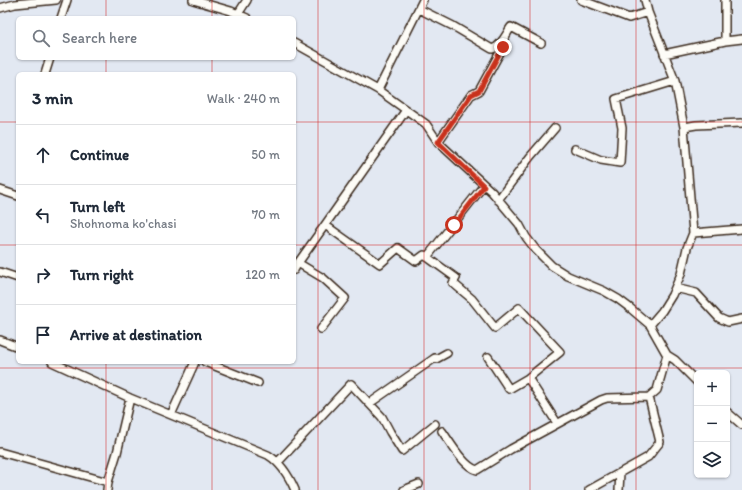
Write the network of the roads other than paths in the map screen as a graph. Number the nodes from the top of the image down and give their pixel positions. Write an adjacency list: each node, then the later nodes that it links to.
1 (56, 0): 9 (street)
2 (67, 0): 13 (street)
3 (193, 0): 12 (street)
4 (247, 0): 12 (street)
5 (423, 0): 10 (street)
6 (581, 0): 11 (street)
7 (645, 0): 11 (street)
8 (725, 0): 16 (street)
9 (0, 8)
10 (419, 9): 19 (street); 24 (street)
11 (648, 12): 20 (street)
12 (238, 14): 14 (street)
13 (63, 16)
14 (242, 16)
15 (742, 39): 16 (street)
16 (725, 41): 20 (street)
17 (296, 43): 24 (street)
18 (541, 43): 19 (street)
19 (500, 45): 29 (street)
20 (664, 54): 23 (street)
21 (49, 60): 22 (street)
22 (46, 72)
23 (674, 81): 27 (street); 30 (street)
24 (378, 90): 25 (street)
25 (406, 110): 29 (street); 35 (street)
26 (742, 123): 27 (street)
27 (684, 126): 37 (street)
28 (555, 128): 34 (street)
29 (438, 142): 31 (street)
30 (574, 149)
31 (484, 186): 34 (street); 38 (street)
32 (0, 190): 33 (street)
33 (16, 195)
34 (498, 200): 44 (street)
35 (324, 225): 38 (street); 39 (street)
36 (742, 229): 37 (street)
37 (693, 233): 42 (street)
38 (427, 257): 54 (street)
39 (296, 266): 45 (street)
40 (0, 272): 41 (street)
41 (16, 277)
42 (675, 288): 43 (street); 44 (street)
43 (742, 319)
44 (650, 325): 49 (street)
45 (321, 329)
46 (0, 340): 47 (street)
47 (16, 346)
48 (447, 353): 59 (street)
49 (666, 355): 55 (street); 57 (street)
50 (488, 357): 54 (street)
51 (56, 364): 58 (street)
52 (194, 364): 60 (street)
53 (210, 364): 56 (street)
54 (528, 378): 62 (street)
55 (694, 379)
56 (258, 382)
57 (649, 397): 62 (street); 68 (street)
58 (130, 398): 60 (street); 69 (street)
59 (370, 403): 63 (street); 67 (street)
60 (171, 415): 67 (street)
61 (730, 415): 64 (street)
62 (557, 423): 65 (street)
63 (435, 424)
64 (742, 425)
65 (442, 431)
66 (0, 452): 69 (street)
67 (278, 462): 72 (street)
68 (620, 473): 74 (street); 75 (street)
69 (108, 482): 71 (street)
70 (419, 484): 73 (street)
71 (107, 490)
72 (295, 490)
73 (404, 490)
74 (589, 490)
75 (619, 490)

